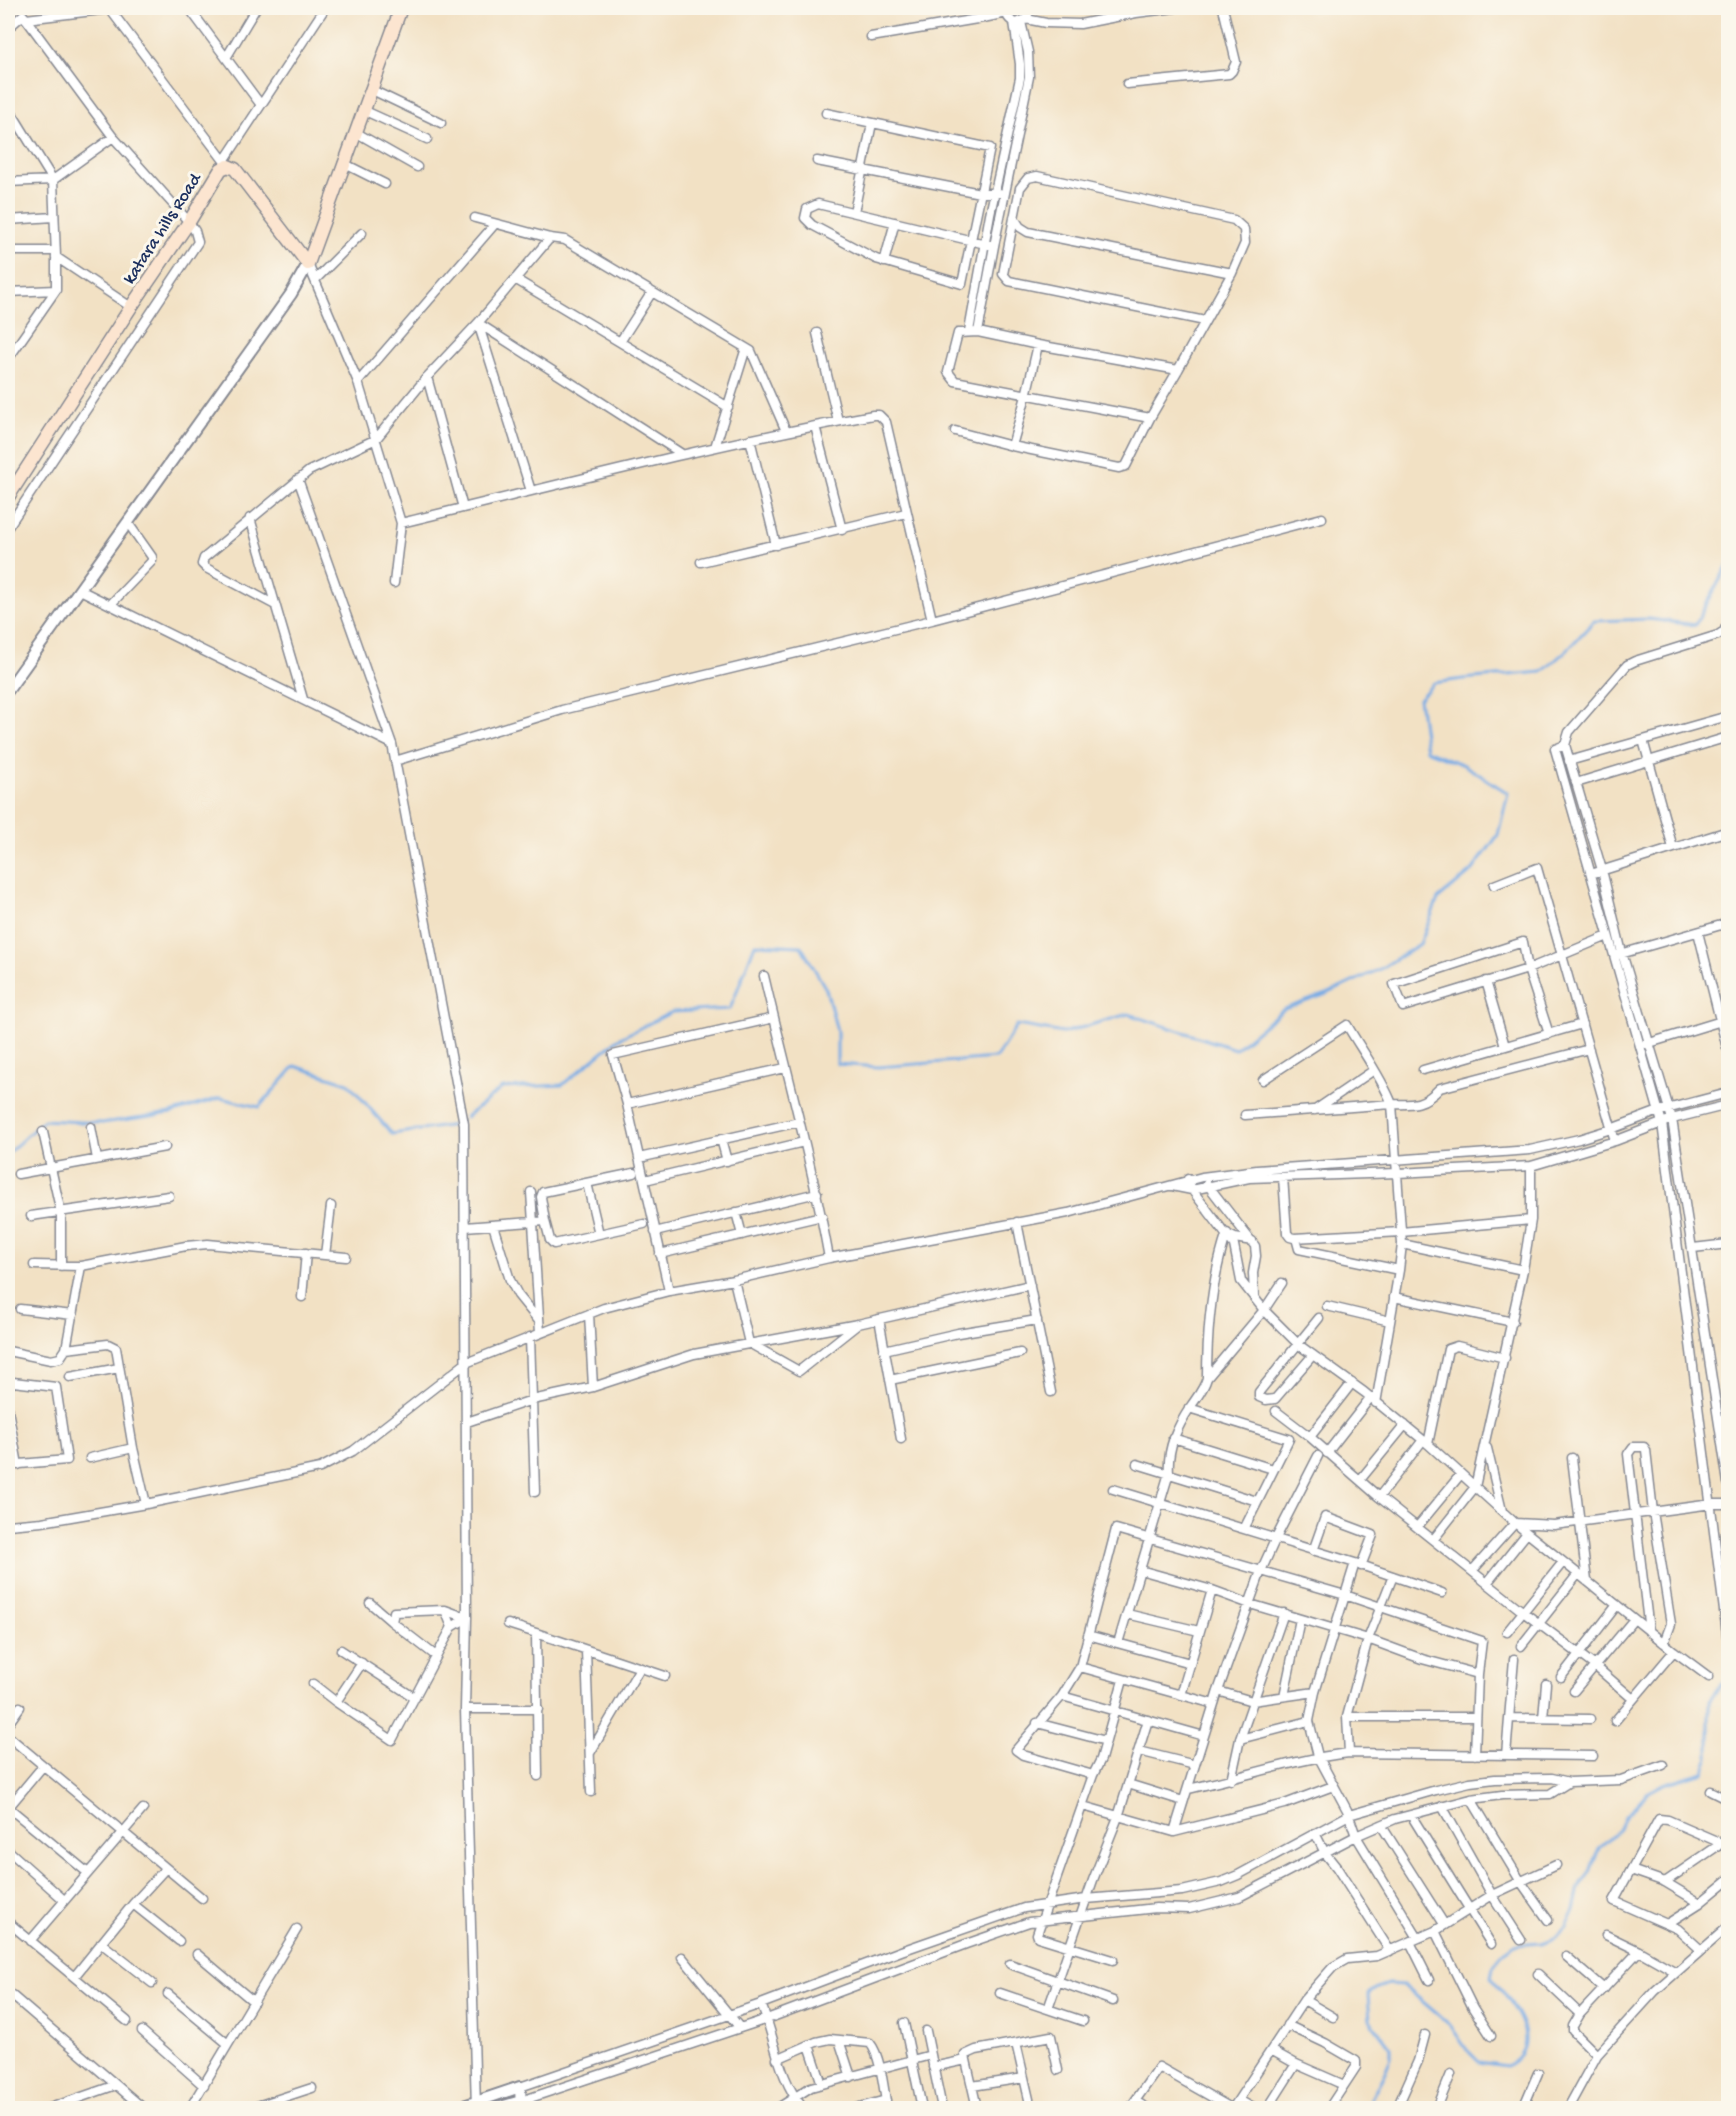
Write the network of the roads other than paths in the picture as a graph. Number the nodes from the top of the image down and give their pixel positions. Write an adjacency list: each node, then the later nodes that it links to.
1 (113, 8): 11 (street); 32 (street)
2 (189, 8): 16 (street)
3 (256, 8): 16 (street)
4 (325, 8): 20 (street)
5 (401, 8): 19 (main road)
6 (981, 8): 12 (street)
7 (1028, 8): 13 (street)
8 (1175, 8): 13 (street)
9 (1223, 8): 18 (street)
10 (1007, 10): 12 (street); 13 (street)
11 (23, 14): 14 (street); 27 (street)
12 (983, 18): 15 (street)
13 (1020, 21): 17 (street)
14 (8, 28)
15 (871, 38)
16 (226, 58): 20 (street)
17 (1025, 77): 30 (street); 41 (street)
18 (1127, 84)
19 (370, 89): 22 (main road); 24 (street)
20 (261, 105): 32 (street)
21 (8, 107): 36 (street)
22 (363, 110): 26 (main road); 28 (street)
23 (826, 113): 25 (street)
24 (441, 123)
25 (872, 123): 29 (street); 35 (street)
26 (355, 132): 33 (main road); 34 (street)
27 (113, 137): 36 (street); 48 (street)
28 (428, 139)
29 (990, 148): 30 (street); 40 (street)
30 (1004, 154): 39 (street)
31 (817, 161): 35 (street)
32 (226, 164): 48 (main road, katara hills Road); 58 (main road, katara hills Road)
33 (343, 164): 38 (street); 58 (main road)
34 (417, 167)
35 (862, 170): 40 (street); 43 (street)
36 (53, 180): 37 (street); 44 (street)
37 (8, 182)
38 (385, 184)
39 (995, 192): 40 (street); 41 (street); 54 (street)
40 (980, 193): 53 (street)
41 (1006, 194): 42 (street); 54 (street)
42 (1018, 196): 46 (street); 60 (street)
43 (854, 212): 49 (street); 57 (street)
44 (54, 217): 47 (street); 56 (street)
45 (475, 218): 50 (street)
46 (1014, 218): 60 (street); 69 (street)
47 (8, 220)
48 (189, 222): 67 (main road, katara hills Road); 102 (street)
49 (895, 222): 53 (street); 57 (street)
50 (495, 224): 52 (street); 80 (street)
51 (362, 233): 62 (street)
52 (550, 238): 61 (street); 66 (street)
53 (972, 241): 54 (street); 63 (street)
54 (989, 245): 59 (street); 71 (street)
55 (8, 251): 56 (street)
56 (56, 254): 64 (street); 67 (street)
57 (884, 262): 63 (street)
58 (308, 264): 62 (street); 100 (street)
59 (981, 267): 63 (street); 68 (street)
60 (1232, 273): 69 (street)
61 (515, 279): 70 (street); 74 (street)
62 (315, 280): 80 (street)
63 (962, 284)
64 (56, 290): 65 (street); 77 (street)
65 (8, 292)
66 (652, 292): 74 (street); 76 (street)
67 (130, 307): 95 (main road, katara hills Road)
68 (972, 319): 71 (street); 73 (street)
69 (1205, 321): 78 (street)
70 (478, 323): 79 (street); 92 (street); 94 (street)
71 (974, 332): 73 (street); 75 (street)
72 (817, 333): 84 (street)
73 (958, 333): 81 (street)
74 (620, 342): 82 (street)
75 (1038, 345): 78 (street); 81 (street)
76 (746, 348): 82 (street); 86 (street)
77 (8, 359)
78 (1178, 370): 83 (street)
79 (427, 377): 88 (street); 96 (street)
80 (358, 382): 88 (street)
81 (1026, 396): 83 (street); 90 (street)
82 (728, 407): 91 (street)
83 (1150, 418): 90 (street)
84 (838, 421): 85 (street); 97 (street)
85 (815, 426): 86 (street); 103 (street)
86 (786, 431): 89 (street)
87 (955, 431): 90 (street)
88 (376, 439): 93 (street); 101 (street)
89 (750, 439): 91 (street); 104 (street)
90 (1012, 446)
91 (715, 447): 92 (street)
92 (682, 454): 94 (street)
93 (298, 479): 98 (street); 117 (street)
94 (531, 491): 96 (street)
95 (8, 497)
96 (463, 508): 101 (street)
97 (906, 513): 103 (street); 110 (street)
98 (250, 518): 109 (street); 109 (street)
99 (1322, 518): 110 (street)
100 (128, 523): 107 (street); 108 (street)
101 (402, 523): 106 (street)
102 (8, 527)
103 (842, 530): 104 (street)
104 (776, 545): 105 (street)
105 (701, 562)
106 (394, 583)
107 (80, 590): 108 (street); 112 (street)
108 (110, 605): 113 (street)
109 (275, 605): 113 (street)
110 (932, 620): 119 (street)
111 (1728, 623): 118 (street)
112 (8, 690)
113 (303, 699): 117 (street)
114 (1728, 716): 116 (street)
115 (1728, 737): 121 (street)
116 (1643, 740): 120 (street); 121 (street)
117 (392, 744): 119 (street)
118 (1565, 745): 120 (street); 126 (street)
119 (395, 761): 198 (street)
120 (1569, 761): 122 (street)
121 (1649, 761): 122 (street); 124 (street)
122 (1576, 783): 125 (street)
123 (1728, 831): 124 (street)
124 (1673, 848): 125 (street)
125 (1602, 870): 126 (street); 132 (street)
126 (1591, 874): 130 (street)
127 (1494, 885): 131 (street)
128 (1728, 923): 129 (street)
129 (1698, 932): 132 (street); 137 (street)
130 (1608, 936): 131 (street); 132 (street)
131 (1563, 954): 133 (street); 138 (street)
132 (1618, 955): 140 (street); 142 (street)
133 (1528, 969): 135 (street); 135 (street); 139 (street)
134 (764, 976): 136 (street)
135 (1486, 981): 141 (street)
136 (774, 1018): 145 (street); 150 (street)
137 (1724, 1020): 140 (street); 143 (street)
138 (1582, 1024): 139 (street); 144 (street)
139 (1549, 1034): 141 (street)
140 (1649, 1043): 142 (street); 153 (street)
141 (1505, 1046): 147 (street)
142 (1640, 1047): 155 (street)
143 (1728, 1047)
144 (1589, 1049): 151 (street); 161 (street)
145 (785, 1068): 150 (street); 158 (street)
146 (1374, 1070): 148 (street); 151 (street); 154 (street)
147 (1423, 1070)
148 (1263, 1080)
149 (1728, 1094): 153 (street)
150 (627, 1104): 167 (street)
151 (1392, 1104): 154 (street); 169 (street)
152 (1728, 1105): 157 (street)
153 (1669, 1108): 155 (street); 157 (street)
154 (1315, 1110): 156 (street)
155 (1659, 1111): 159 (street); 161 (street)
156 (1245, 1115)
157 (1672, 1119): 159 (street); 208 (street)
158 (799, 1122): 163 (street); 165 (street)
159 (1662, 1123): 164 (street); 289 (street)
160 (91, 1127): 168 (street)
161 (1611, 1129): 164 (street); 169 (street)
162 (43, 1132): 172 (street)
163 (721, 1139): 167 (street); 170 (street)
164 (1615, 1141): 171 (street)
165 (804, 1142): 170 (street); 185 (street)
166 (165, 1147): 168 (street)
167 (639, 1158): 179 (street)
168 (97, 1159): 172 (street)
169 (1397, 1160): 174 (street); 176 (street)
170 (727, 1161): 179 (street)
171 (1531, 1166): 174 (street); 192 (street)
172 (52, 1167): 175 (street); 189 (street)
173 (634, 1173): 180 (street)
174 (1398, 1173): 177 (street); 200 (street)
175 (18, 1174)
176 (1202, 1177): 178 (street); 182 (street)
177 (1283, 1177): 182 (street); 204 (street)
178 (1188, 1179): 181 (street); 183 (street)
179 (645, 1180): 199 (street)
180 (587, 1183): 193 (street); 202 (street)
181 (1172, 1185): 183 (street); 194 (street)
182 (1209, 1187): 183 (street); 205 (street)
183 (1192, 1190): 201 (street)
184 (531, 1192): 195 (street)
185 (817, 1193): 188 (street); 191 (street)
186 (169, 1196): 189 (street)
187 (331, 1206): 211 (street)
188 (736, 1212): 199 (street); 203 (street)
189 (61, 1213): 190 (street); 215 (street)
190 (31, 1216)
191 (822, 1216): 203 (street); 213 (street)
192 (1531, 1220): 200 (street); 218 (street)
193 (545, 1221): 195 (street); 202 (street)
194 (1017, 1222): 213 (street); 221 (street)
195 (533, 1223): 197 (street); 235 (street)
196 (644, 1224): 202 (street)
197 (493, 1225): 198 (street); 235 (street)
198 (465, 1227): 248 (street)
199 (655, 1232): 210 (street)
200 (1401, 1232): 204 (street); 206 (street)
201 (1227, 1233): 205 (street); 223 (street); 251 (street)
202 (599, 1234)
203 (742, 1235): 210 (street)
204 (1296, 1238): 217 (street)
205 (1252, 1241): 223 (street)
206 (1402, 1244): 217 (street); 218 (street)
207 (1728, 1244): 208 (street)
208 (1693, 1248): 281 (street)
209 (306, 1253): 211 (street); 216 (street); 224 (street)
210 (660, 1254): 222 (street)
211 (325, 1255): 212 (street)
212 (346, 1257)
213 (829, 1258): 219 (street)
214 (34, 1265): 215 (street)
215 (61, 1266): 216 (street)
216 (81, 1266): 230 (street)
217 (1399, 1270): 225 (street)
218 (1523, 1270): 236 (street)
219 (734, 1280): 222 (street); 240 (street)
220 (1282, 1283): 228 (street)
221 (1030, 1285): 232 (street); 233 (street)
222 (669, 1291): 229 (street)
223 (1254, 1296): 228 (street)
224 (302, 1297)
225 (1394, 1297): 234 (street); 236 (street)
226 (1328, 1306): 234 (street)
227 (20, 1309): 230 (street)
228 (1264, 1310): 241 (street); 251 (street)
229 (589, 1314): 238 (street); 255 (street)
230 (73, 1315): 242 (street)
231 (1319, 1318): 241 (street)
232 (879, 1319): 237 (street); 243 (street)
233 (1037, 1320): 243 (street); 256 (street)
234 (1390, 1321): 258 (street)
235 (539, 1322): 238 (street)
236 (1512, 1322): 247 (street)
237 (858, 1324): 240 (street); 240 (street)
238 (540, 1333): 239 (street)
239 (530, 1338): 248 (street); 257 (street)
240 (749, 1343): 255 (street)
241 (1299, 1345): 246 (street); 246 (street)
242 (66, 1349): 244 (street); 249 (street)
243 (884, 1350): 252 (street)
244 (8, 1351)
245 (1020, 1353): 252 (street)
246 (1313, 1355): 253 (street)
247 (1505, 1358): 267 (street); 268 (street)
248 (466, 1363): 262 (street); 288 (street)
249 (119, 1368): 250 (street); 269 (street)
250 (70, 1377)
251 (1207, 1378): 259 (street)
252 (890, 1380): 266 (street)
253 (1352, 1383): 258 (street); 264 (street)
254 (8, 1387): 276 (street)
255 (593, 1387): 257 (street)
256 (1051, 1392)
257 (532, 1400): 262 (street); 284 (street)
258 (1373, 1401): 263 (street); 270 (street)
259 (1189, 1408): 265 (street); 277 (street)
260 (8, 1410): 276 (street)
261 (1276, 1411): 264 (street)
262 (466, 1422): 324 (street)
263 (1405, 1425): 267 (street); 280 (street)
264 (1310, 1437): 270 (street)
265 (1173, 1438): 277 (street); 278 (street)
266 (902, 1439)
267 (1425, 1442): 279 (street); 285 (street)
268 (1486, 1445): 282 (street); 291 (street)
269 (134, 1448): 272 (street); 288 (street)
270 (1328, 1453): 280 (street)
271 (1318, 1456): 301 (street)
272 (90, 1458)
273 (1572, 1458): 294 (street)
274 (1137, 1464): 278 (street)
275 (8, 1465): 276 (street)
276 (18, 1466)
277 (1273, 1469): 286 (street)
278 (1169, 1473): 286 (street); 287 (street)
279 (1461, 1474): 282 (street); 297 (street)
280 (1360, 1480): 285 (street)
281 (1728, 1483)
282 (1475, 1487): 291 (street); 302 (street)
283 (1113, 1490): 287 (street)
284 (535, 1492)
285 (1379, 1497): 297 (street)
286 (1257, 1501): 298 (street)
287 (1160, 1503): 298 (street); 300 (street)
288 (146, 1504): 296 (street)
289 (1712, 1504): 290 (street); 292 (street); 338 (street)
290 (1728, 1504)
291 (1502, 1511): 295 (street)
292 (1653, 1512): 293 (street); 293 (street); 340 (street)
293 (1635, 1515): 294 (street); 332 (street)
294 (1580, 1522): 295 (street); 311 (street)
295 (1515, 1523): 299 (street); 308 (street)
296 (8, 1525)
297 (1418, 1526): 302 (street)
298 (1244, 1529): 301 (street)
299 (1527, 1533): 304 (street); 312 (street)
300 (1150, 1538): 306 (street); 307 (street); 336 (street)
301 (1275, 1540): 303 (street); 307 (street)
302 (1433, 1540): 308 (street)
303 (1313, 1551): 305 (street); 305 (street)
304 (1563, 1562): 309 (street); 321 (street)
305 (1358, 1565): 310 (street); 315 (street)
306 (1140, 1570): 313 (street); 323 (street)
307 (1261, 1571): 315 (street); 317 (street)
308 (1472, 1571): 312 (street)
309 (1578, 1574): 311 (street); 329 (street)
310 (1393, 1576): 314 (street); 319 (street)
311 (1587, 1581): 318 (street)
312 (1487, 1583): 321 (street)
313 (1212, 1590): 317 (street); 333 (street)
314 (1442, 1593)
315 (1345, 1595): 319 (street); 331 (street)
316 (370, 1603): 327 (street)
317 (1250, 1604): 322 (street); 360 (street)
318 (1617, 1605): 326 (street); 345 (street)
319 (1380, 1607): 337 (street); 353 (street)
320 (445, 1610): 324 (street); 327 (street); 330 (street)
321 (1522, 1611): 329 (street); 334 (street)
322 (1284, 1613): 325 (street); 368 (street)
323 (1127, 1614): 333 (street); 339 (street)
324 (467, 1618): 330 (street); 372 (street)
325 (1300, 1618): 331 (street); 365 (street)
326 (1634, 1619): 332 (street); 350 (street)
327 (392, 1623): 346 (street)
328 (508, 1624): 335 (street)
329 (1539, 1624): 341 (street); 345 (street)
330 (452, 1627): 346 (street)
331 (1334, 1629): 337 (street); 362 (street)
332 (1649, 1631): 340 (street)
333 (1199, 1632): 349 (street)
334 (1507, 1632)
335 (536, 1633): 343 (street); 373 (street)
336 (1088, 1635): 339 (street); 351 (street)
337 (1368, 1639): 353 (street); 375 (street)
338 (1728, 1642)
339 (1118, 1643): 349 (street)
340 (1664, 1643): 344 (street)
341 (1521, 1646)
342 (341, 1650): 348 (street)
343 (586, 1650): 352 (street); 391 (street)
344 (1674, 1651): 356 (street); 367 (street)
345 (1578, 1654): 350 (street); 355 (street)
346 (436, 1656): 366 (street)
347 (1514, 1659): 377 (street)
348 (362, 1663): 366 (street); 369 (street)
349 (1190, 1663): 363 (street)
350 (1595, 1666): 361 (street); 367 (street)
351 (1080, 1667): 357 (street); 364 (street)
352 (640, 1668): 354 (street); 391 (street)
353 (1478, 1674): 376 (street)
354 (665, 1676)
355 (1561, 1677)
356 (1708, 1677)
357 (1123, 1680): 363 (street); 374 (street)
358 (313, 1684): 369 (street)
359 (1546, 1684): 378 (street)
360 (1218, 1691): 368 (street); 370 (street)
361 (1574, 1691)
362 (1315, 1692): 365 (street); 382 (street)
363 (1181, 1695): 370 (street)
364 (1062, 1696): 374 (street); 383 (street)
365 (1284, 1696): 368 (street)
366 (415, 1698): 369 (street)
367 (1633, 1699): 381 (street)
368 (1252, 1701): 387 (street)
369 (336, 1702)
370 (1214, 1704): 386 (street)
371 (20, 1707): 384 (street)
372 (465, 1709): 373 (street); 529 (street)
373 (538, 1709): 400 (street)
374 (1114, 1710): 380 (street); 388 (street)
375 (1347, 1717): 376 (street); 390 (street)
376 (1475, 1717): 392 (street)
377 (1510, 1718): 378 (street); 393 (street)
378 (1543, 1718): 379 (street)
379 (1590, 1719)
380 (1148, 1720): 386 (street); 389 (street)
381 (1615, 1720)
382 (1309, 1721): 387 (street); 394 (street)
383 (1037, 1723): 388 (street); 399 (street)
384 (8, 1724)
385 (8, 1736): 398 (street)
386 (1204, 1736): 396 (street)
387 (1240, 1739): 401 (street)
388 (1106, 1741): 399 (street)
389 (1138, 1751): 396 (street); 403 (street)
390 (1348, 1753): 392 (street); 394 (street)
391 (590, 1754): 407 (street)
392 (1475, 1755): 393 (street)
393 (1506, 1755): 395 (street)
394 (1318, 1756): 401 (street); 404 (street)
395 (1593, 1756)
396 (1195, 1765): 405 (street)
397 (1663, 1765): 402 (street)
398 (44, 1766): 413 (street); 419 (street)
399 (1093, 1775): 411 (street)
400 (538, 1776)
401 (1231, 1780): 405 (street)
402 (1569, 1782): 408 (street); 415 (street)
403 (1128, 1784): 410 (street); 417 (street)
404 (1333, 1786): 415 (street); 420 (street)
405 (1188, 1789): 410 (street)
406 (1710, 1791): 409 (street)
407 (591, 1792)
408 (1471, 1799): 412 (street); 431 (street)
409 (1728, 1800)
410 (1183, 1801): 420 (street)
411 (1083, 1806): 417 (street); 439 (street)
412 (1442, 1806): 416 (street); 433 (street)
413 (8, 1807): 429 (street)
414 (143, 1809): 419 (street)
415 (1348, 1813): 421 (street); 422 (street)
416 (1411, 1815): 418 (street); 440 (street)
417 (1118, 1817): 420 (street); 435 (street)
418 (1381, 1825): 422 (street); 445 (street)
419 (123, 1832): 427 (street); 429 (street)
420 (1174, 1832)
421 (1315, 1833): 425 (street); 435 (street)
422 (1356, 1836): 425 (street); 453 (street)
423 (1725, 1844): 428 (street); 432 (street)
424 (8, 1850): 436 (street)
425 (1324, 1853): 441 (street); 462 (street)
426 (1556, 1865): 431 (street)
427 (166, 1868): 434 (street); 438 (street)
428 (1631, 1870): 432 (street); 446 (street)
429 (88, 1873): 436 (street)
430 (1728, 1880): 437 (street)
431 (1521, 1882): 433 (street); 443 (street)
432 (1665, 1882): 437 (street)
433 (1492, 1895): 440 (street); 454 (street)
434 (202, 1898)
435 (1086, 1899): 439 (street); 441 (street)
436 (64, 1900): 455 (street)
437 (1700, 1903): 446 (street)
438 (133, 1904): 456 (street); 457 (street)
439 (1048, 1904): 442 (street); 447 (street)
440 (1468, 1910): 445 (street); 458 (street)
441 (1080, 1918): 442 (street); 459 (street)
442 (1043, 1920): 452 (street); 459 (street)
443 (1548, 1920)
444 (8, 1922): 455 (street)
445 (1444, 1924): 450 (street)
446 (1667, 1924): 460 (street)
447 (976, 1925): 452 (street); 461 (street)
448 (1728, 1927): 460 (street)
449 (297, 1929): 482 (street)
450 (1435, 1931): 453 (street); 497 (street)
451 (1606, 1935): 463 (street)
452 (980, 1939): 469 (street)
453 (1414, 1940): 462 (street); 473 (street)
454 (1521, 1940)
455 (30, 1941): 472 (street)
456 (179, 1941)
457 (101, 1943): 472 (street); 475 (street)
458 (1491, 1944)
459 (1070, 1946): 467 (street); 474 (street)
460 (1701, 1950): 470 (street)
461 (901, 1951): 469 (street); 483 (street)
462 (1390, 1951): 480 (street)
463 (1639, 1951): 470 (street); 476 (street)
464 (197, 1954): 482 (street)
465 (1566, 1956): 476 (street)
466 (682, 1958): 485 (street)
467 (1113, 1960)
468 (1010, 1964): 474 (street)
469 (906, 1967): 488 (street)
470 (1676, 1972): 504 (street)
471 (1539, 1974): 486 (street)
472 (74, 1977): 489 (street)
473 (1429, 1980)
474 (1058, 1981): 481 (street); 484 (street)
475 (152, 1983)
476 (1604, 1989): 486 (street)
477 (8, 1992): 517 (street)
478 (1000, 1993): 484 (street)
479 (168, 1994): 500 (street)
480 (1304, 2000): 487 (street); 492 (street)
481 (1113, 2001)
482 (254, 2002): 500 (street)
483 (761, 2004): 485 (street); 488 (street)
484 (1048, 2009): 490 (street)
485 (730, 2014): 493 (street); 521 (street)
486 (1580, 2014): 504 (street)
487 (1333, 2017)
488 (767, 2019): 493 (street); 505 (street)
489 (127, 2021)
490 (1083, 2021)
491 (904, 2023): 506 (street)
492 (1287, 2025): 502 (street); 518 (street)
493 (740, 2028): 527 (street)
494 (142, 2031): 519 (street)
495 (926, 2031): 503 (street)
496 (1425, 2035): 548 (street)
497 (1491, 2036)
498 (839, 2040): 501 (street); 510 (street); 514 (street)
499 (1016, 2043): 507 (street); 511 (street); 515 (street)
500 (228, 2044): 519 (street)
501 (809, 2045): 505 (street); 516 (street)
502 (1271, 2050): 508 (street); 525 (street)
503 (931, 2055): 506 (street); 509 (street)
504 (1597, 2055): 551 (street)
505 (777, 2059): 524 (street)
506 (911, 2060): 510 (street); 539 (street)
507 (966, 2060): 509 (street); 520 (street)
508 (1296, 2064): 518 (street); 546 (street)
509 (933, 2067): 540 (street)
510 (880, 2070): 514 (street); 526 (street)
511 (1059, 2070)
512 (1538, 2073): 550 (street)
513 (1451, 2074): 549 (street)
514 (851, 2077): 516 (street)
515 (1024, 2078): 520 (street); 542 (street)
516 (822, 2084): 524 (street)
517 (116, 2085): 531 (street); 532 (street)
518 (1344, 2085): 547 (street)
519 (204, 2086): 533 (street)
520 (972, 2086): 541 (street)
521 (520, 2087): 523 (street); 527 (street)
522 (312, 2088): 534 (street)
523 (502, 2093): 529 (street); 530 (street)
524 (794, 2097): 536 (street); 537 (street)
525 (1239, 2100): 544 (street); 545 (street)
526 (886, 2104): 538 (street)
527 (521, 2105): 530 (street)
528 (1133, 2105): 543 (street); 544 (street)
529 (475, 2106): 535 (street)
530 (502, 2108)
531 (50, 2109)
532 (143, 2109)
533 (190, 2109)
534 (251, 2109)
535 (458, 2109)
536 (778, 2109)
537 (803, 2109)
538 (856, 2109)
539 (922, 2109)
540 (942, 2109)
541 (977, 2109)
542 (1031, 2109)
543 (1147, 2109)
544 (1232, 2109)
545 (1253, 2109)
546 (1268, 2109)
547 (1329, 2109)
548 (1397, 2109)
549 (1437, 2109)
550 (1523, 2109)
551 (1568, 2109)

